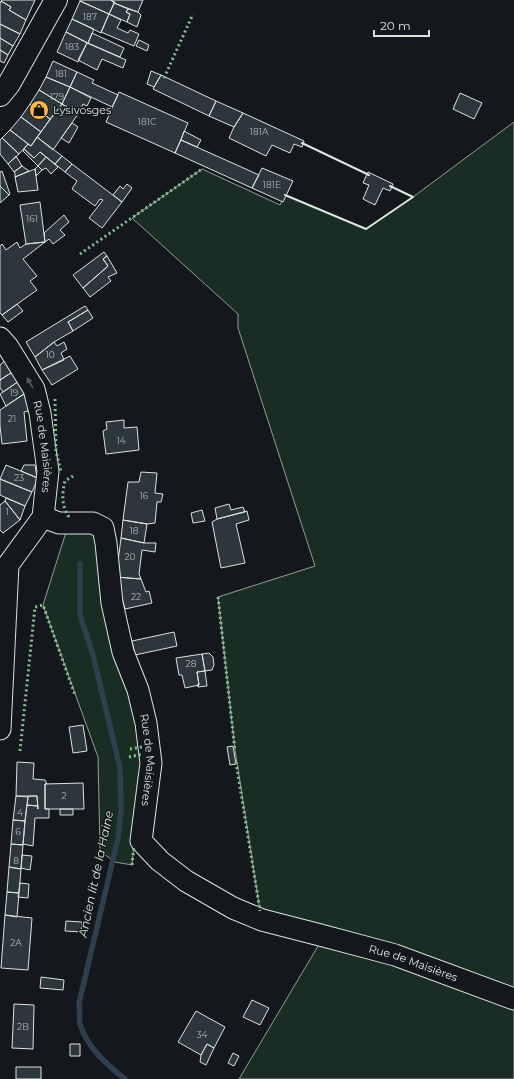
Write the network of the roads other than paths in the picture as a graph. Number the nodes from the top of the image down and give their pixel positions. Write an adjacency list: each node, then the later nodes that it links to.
1 (56, 0): 2 (main road)
2 (0, 95)
3 (0, 338): 4 (street, Rue de Maisières, one-way to 3)
4 (43, 518): 5 (street); 7 (street, Rue de Maisières)
5 (4, 566): 6 (street)
6 (0, 729)
7 (514, 999)

